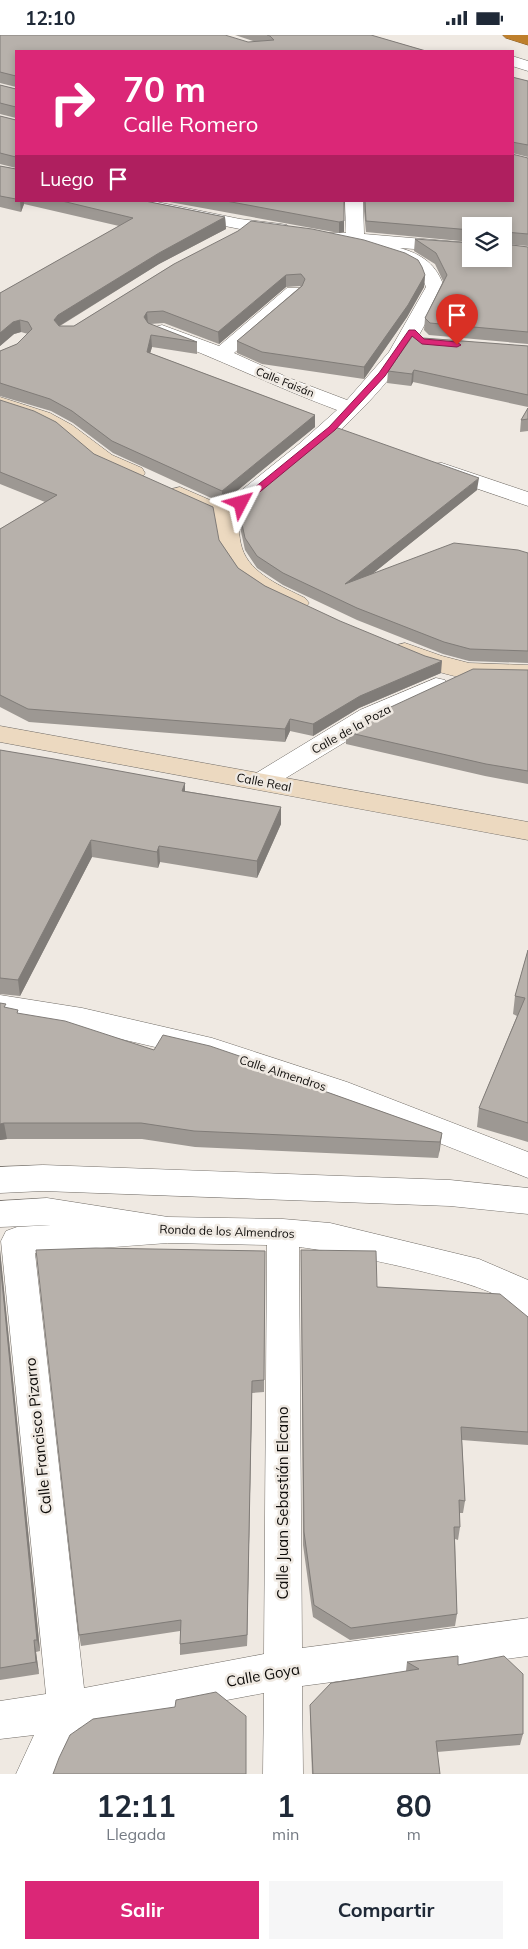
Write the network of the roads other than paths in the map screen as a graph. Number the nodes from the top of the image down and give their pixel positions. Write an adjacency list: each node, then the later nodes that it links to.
1 (511, 35): 2 (highway)
2 (528, 40)
3 (514, 62): 4 (street)
4 (528, 66)
5 (129, 202): 7 (street)
6 (354, 202): 8 (street)
7 (246, 225): 8 (street); 9 (street)
8 (347, 239): 10 (street); 15 (street)
9 (223, 242)
10 (462, 246)
11 (294, 292): 13 (street)
12 (156, 329): 13 (street, Calle Faisán)
13 (220, 355): 15 (street, Calle Faisán)
14 (0, 403): 18 (street)
15 (351, 407): 18 (street)
16 (422, 462): 17 (street)
17 (528, 499)
18 (226, 515): 19 (street)
19 (315, 612)
20 (383, 641): 21 (street)
21 (469, 671): 22 (street); 24 (street, Calle de la Poza)
22 (528, 673)
23 (0, 733): 24 (street, Calle Real)
24 (262, 781): 25 (street, Calle Real)
25 (528, 831)
26 (0, 1006): 27 (street, Calle Almendros)
27 (528, 1165)
28 (0, 1180): 29 (street)
29 (528, 1201)
30 (0, 1213): 31 (street, Ronda de los Almendros)
31 (168, 1230): 32 (street, Ronda de los Almendros); 36 (street, Calle Francisco Pizarro)
32 (283, 1232): 33 (street, Ronda de los Almendros); 35 (street, Calle Juan Sebastián Elcano)
33 (528, 1308)
34 (528, 1637): 35 (street, Calle Goya)
35 (282, 1670): 36 (street, Calle Goya); 39 (street, Calle Juan Sebastián Elcano)
36 (67, 1711): 37 (street, Calle Goya); 38 (street)
37 (0, 1721)
38 (36, 1774)
39 (283, 1774)

